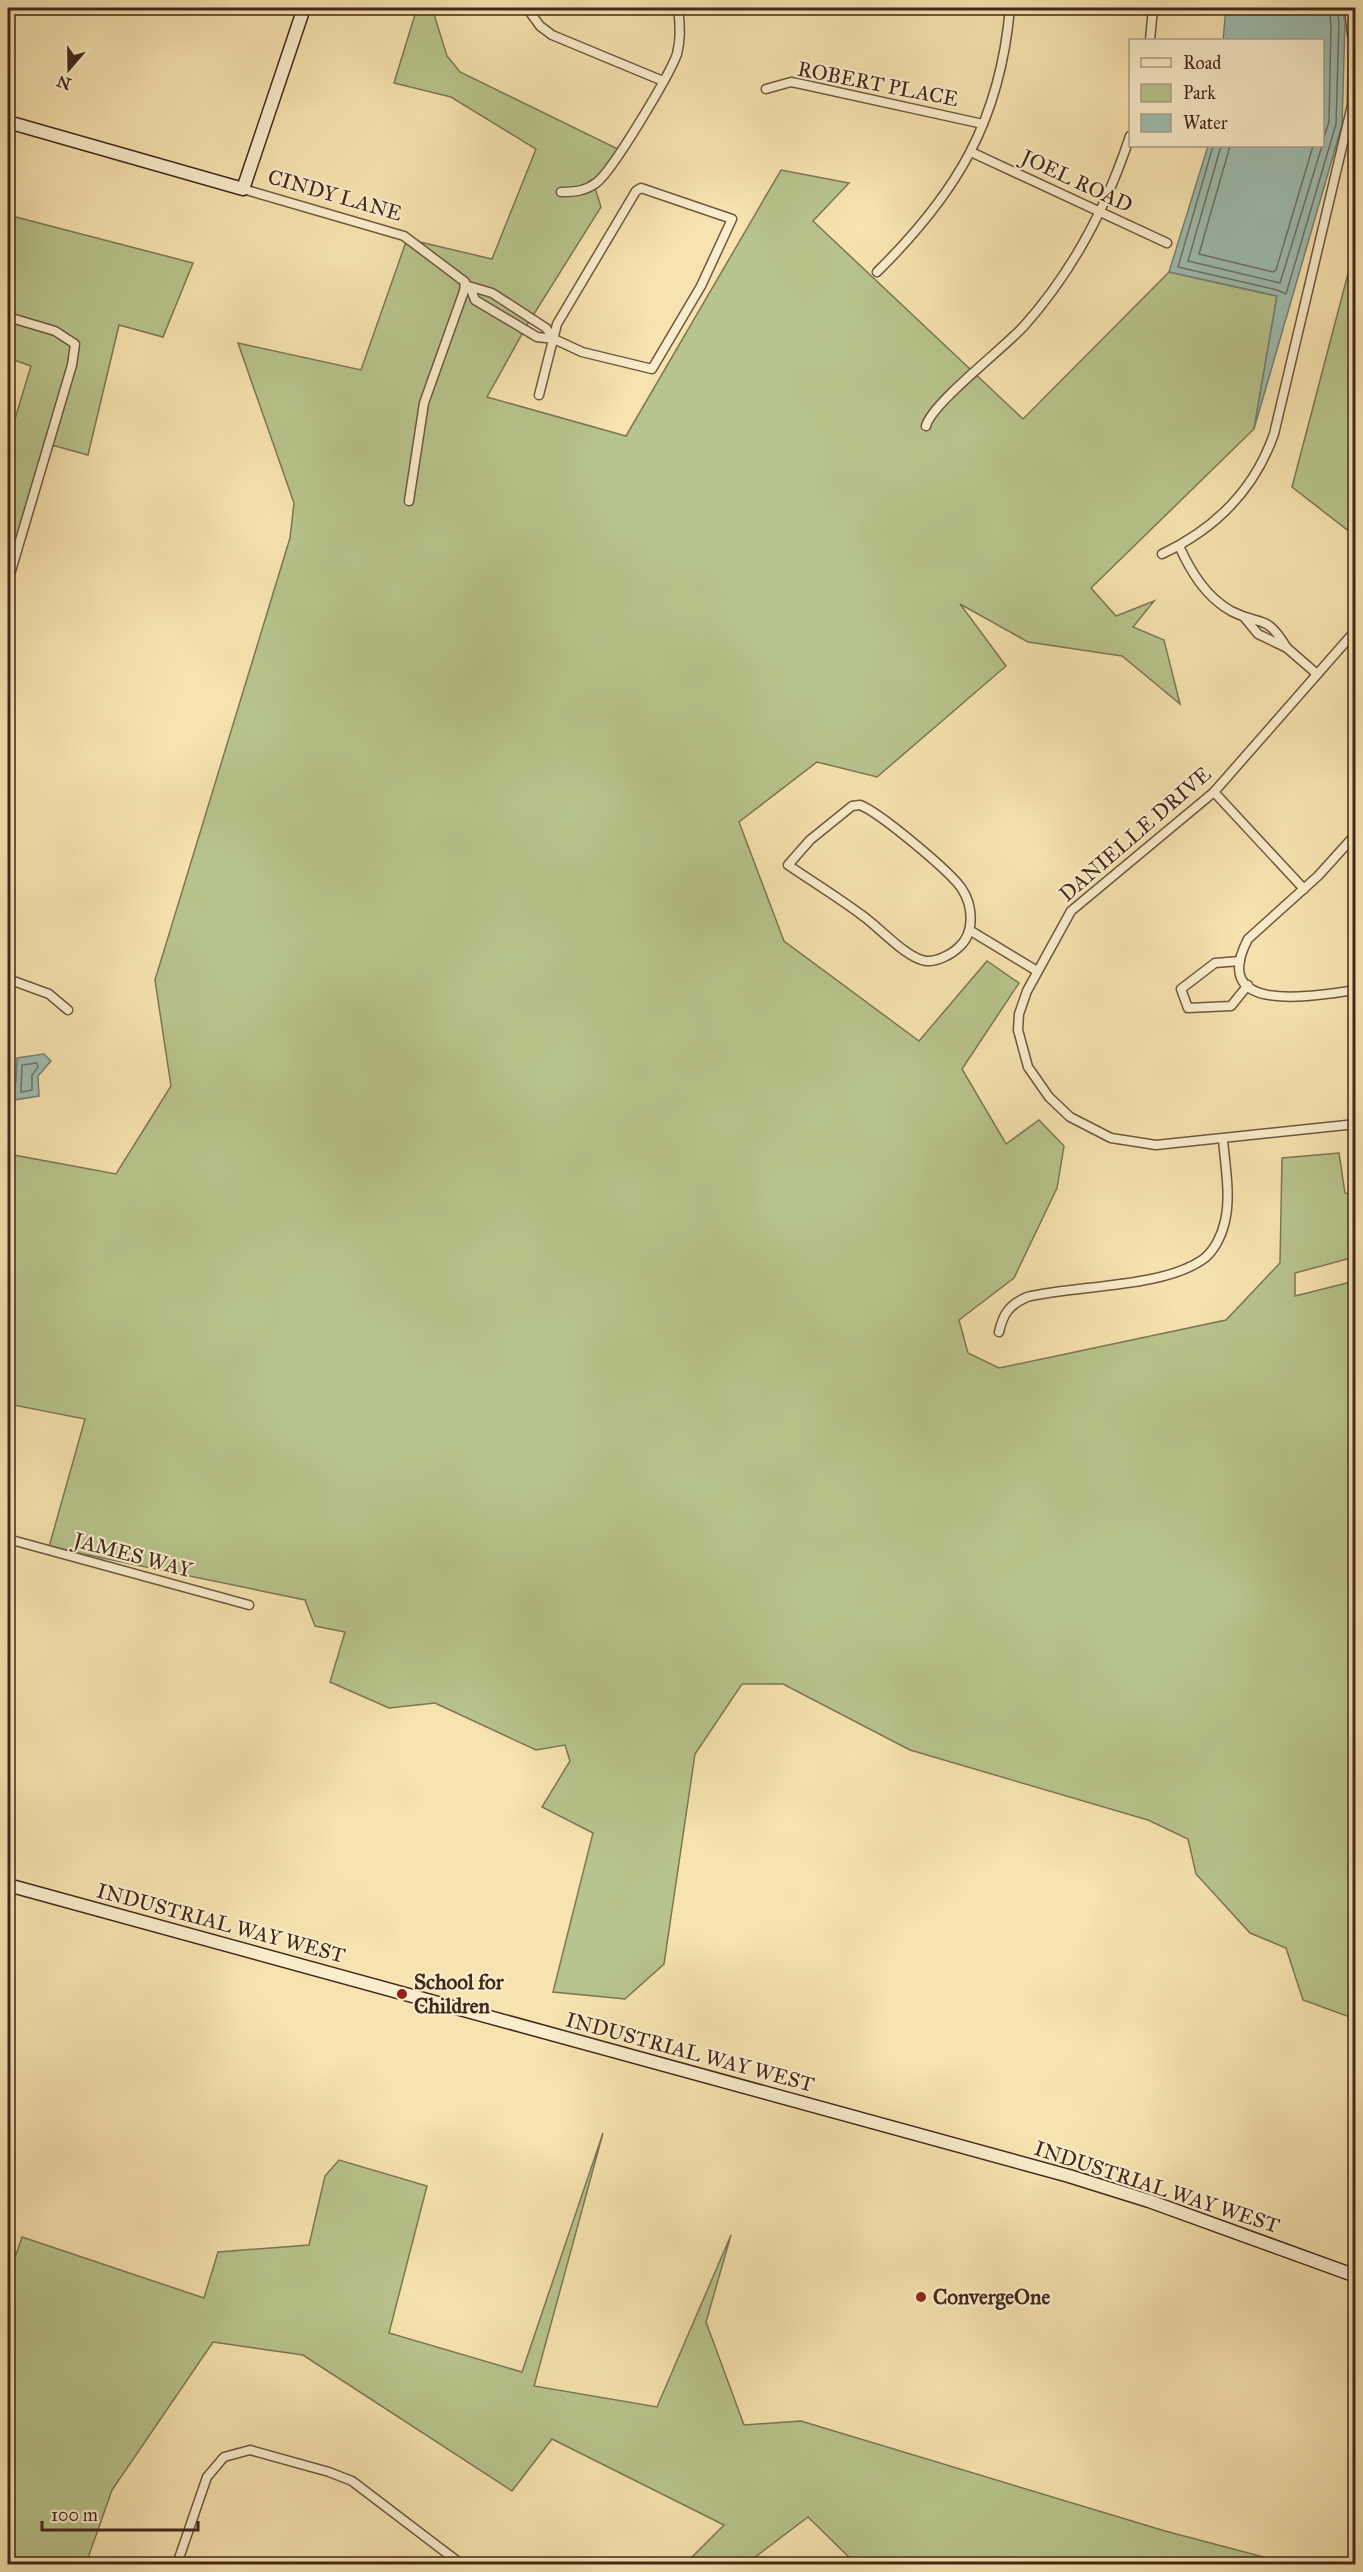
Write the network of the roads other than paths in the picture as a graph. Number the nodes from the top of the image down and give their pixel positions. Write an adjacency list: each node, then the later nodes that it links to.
1 (304, 8): 17 (street, CINDY LANE)
2 (527, 8): 10 (street)
3 (678, 8): 10 (street)
4 (780, 8): 5 (street)
5 (790, 8)
6 (1010, 8): 14 (street)
7 (1153, 8): 9 (street)
8 (1349, 8): 12 (street)
9 (1150, 39)
10 (663, 81): 18 (street)
11 (766, 89): 14 (street, ROBERT PLACE)
12 (1354, 106): 28 (street)
13 (8, 122): 17 (street, CINDY LANE)
14 (983, 124): 16 (street)
15 (1129, 141): 19 (street)
16 (971, 152): 19 (street, JOEL ROAD); 21 (street)
17 (243, 189): 22 (street, CINDY LANE)
18 (561, 192)
19 (1100, 212): 20 (street, JOEL ROAD); 26 (street)
20 (1167, 243)
21 (877, 272)
22 (466, 287): 24 (street); 24 (street, CINDY LANE); 27 (street)
23 (8, 317): 30 (street)
24 (554, 339): 24 (street); 25 (street)
25 (539, 395)
26 (926, 426)
27 (409, 501)
28 (1179, 546): 29 (street); 31 (street)
29 (1162, 554)
30 (8, 581)
31 (1244, 617): 33 (street); 33 (street)
32 (1356, 630): 34 (street, DANIELLE DRIVE)
33 (1287, 648): 34 (street)
34 (1317, 674): 35 (street, DANIELLE DRIVE)
35 (1214, 792): 37 (street); 40 (street, DANIELLE DRIVE)
36 (1356, 834): 37 (street)
37 (1304, 889): 39 (street)
38 (970, 931): 38 (street); 40 (street)
39 (1240, 961): 42 (street); 42 (street)
40 (1037, 971): 46 (street, DANIELLE DRIVE)
41 (8, 979): 44 (street)
42 (1248, 985): 43 (street)
43 (1356, 990)
44 (68, 1010)
45 (1356, 1124): 46 (street, DANIELLE DRIVE)
46 (1223, 1139): 47 (street)
47 (999, 1332)
48 (8, 1539): 49 (street, JAMES WAY)
49 (249, 1605)
50 (8, 1885): 51 (street, INDUSTRIAL WAY WEST)
51 (1356, 2276)
52 (177, 2565): 53 (street)
53 (461, 2565)

